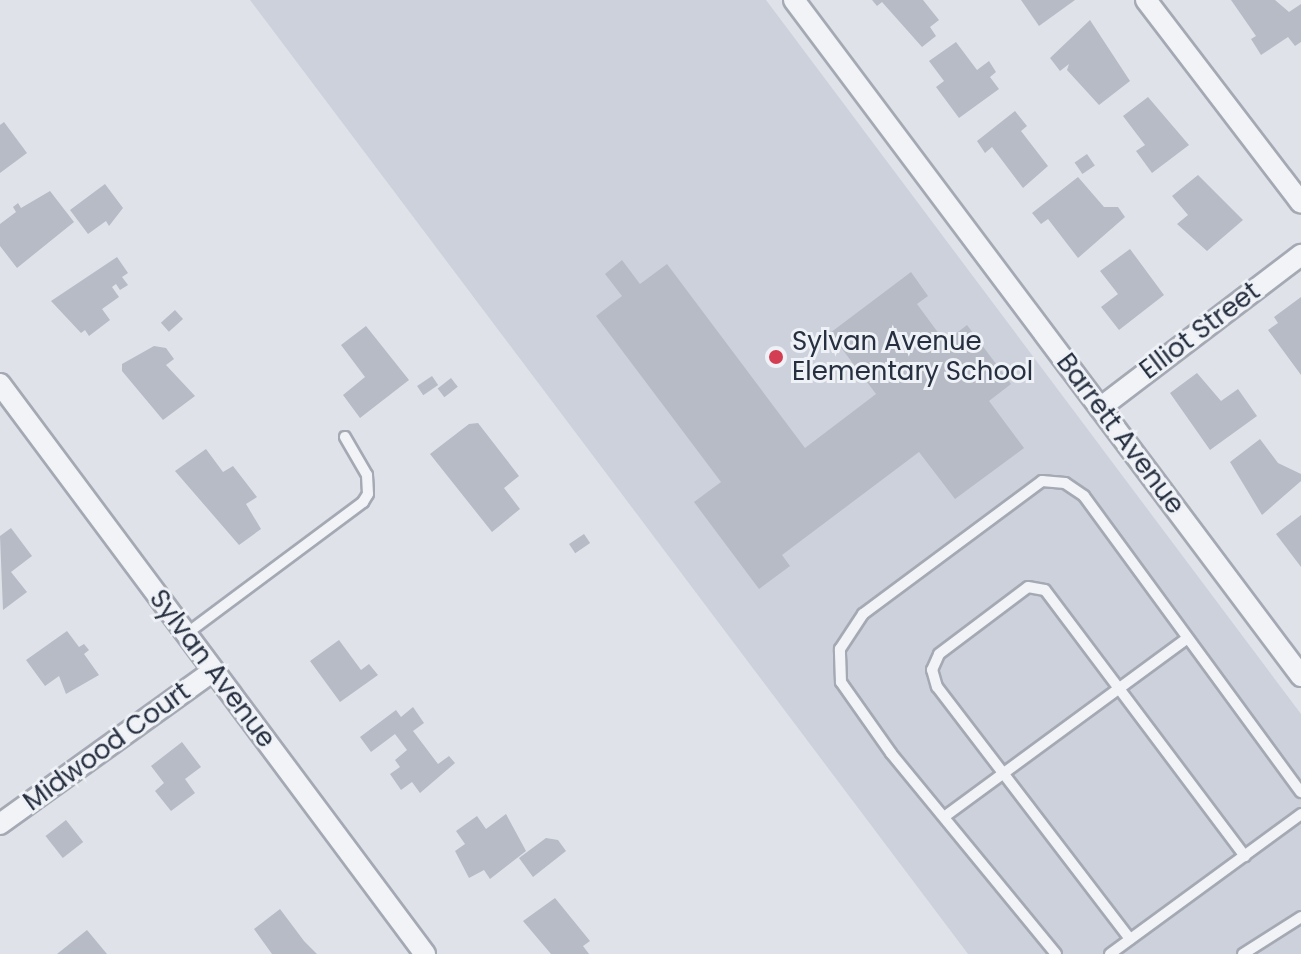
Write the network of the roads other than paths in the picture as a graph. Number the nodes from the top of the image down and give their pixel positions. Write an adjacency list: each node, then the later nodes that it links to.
1 (794, 0): 6 (street, Barrett Avenue)
2 (1146, 0): 3 (street)
3 (1301, 203)
4 (1301, 255): 6 (street, Elliot Street)
5 (0, 384): 8 (street, Sylvan Avenue)
6 (1100, 408): 11 (street, Barrett Avenue)
7 (345, 437): 8 (lane)
8 (186, 634): 10 (street, Sylvan Avenue)
9 (1186, 639): 12 (lane); 14 (lane); 16 (lane)
10 (213, 671): 17 (street, Midwood Court); 21 (street, Sylvan Avenue)
11 (1301, 676)
12 (1118, 690): 13 (lane); 13 (lane); 18 (lane)
13 (1003, 774): 16 (lane); 20 (lane)
14 (1301, 792)
15 (1301, 814): 18 (lane)
16 (944, 817): 22 (lane)
17 (0, 824)
18 (1245, 856): 20 (lane)
19 (1301, 917): 24 (lane)
20 (1130, 939): 23 (lane)
21 (425, 954)
22 (1056, 954)
23 (1110, 954)
24 (1243, 954)

